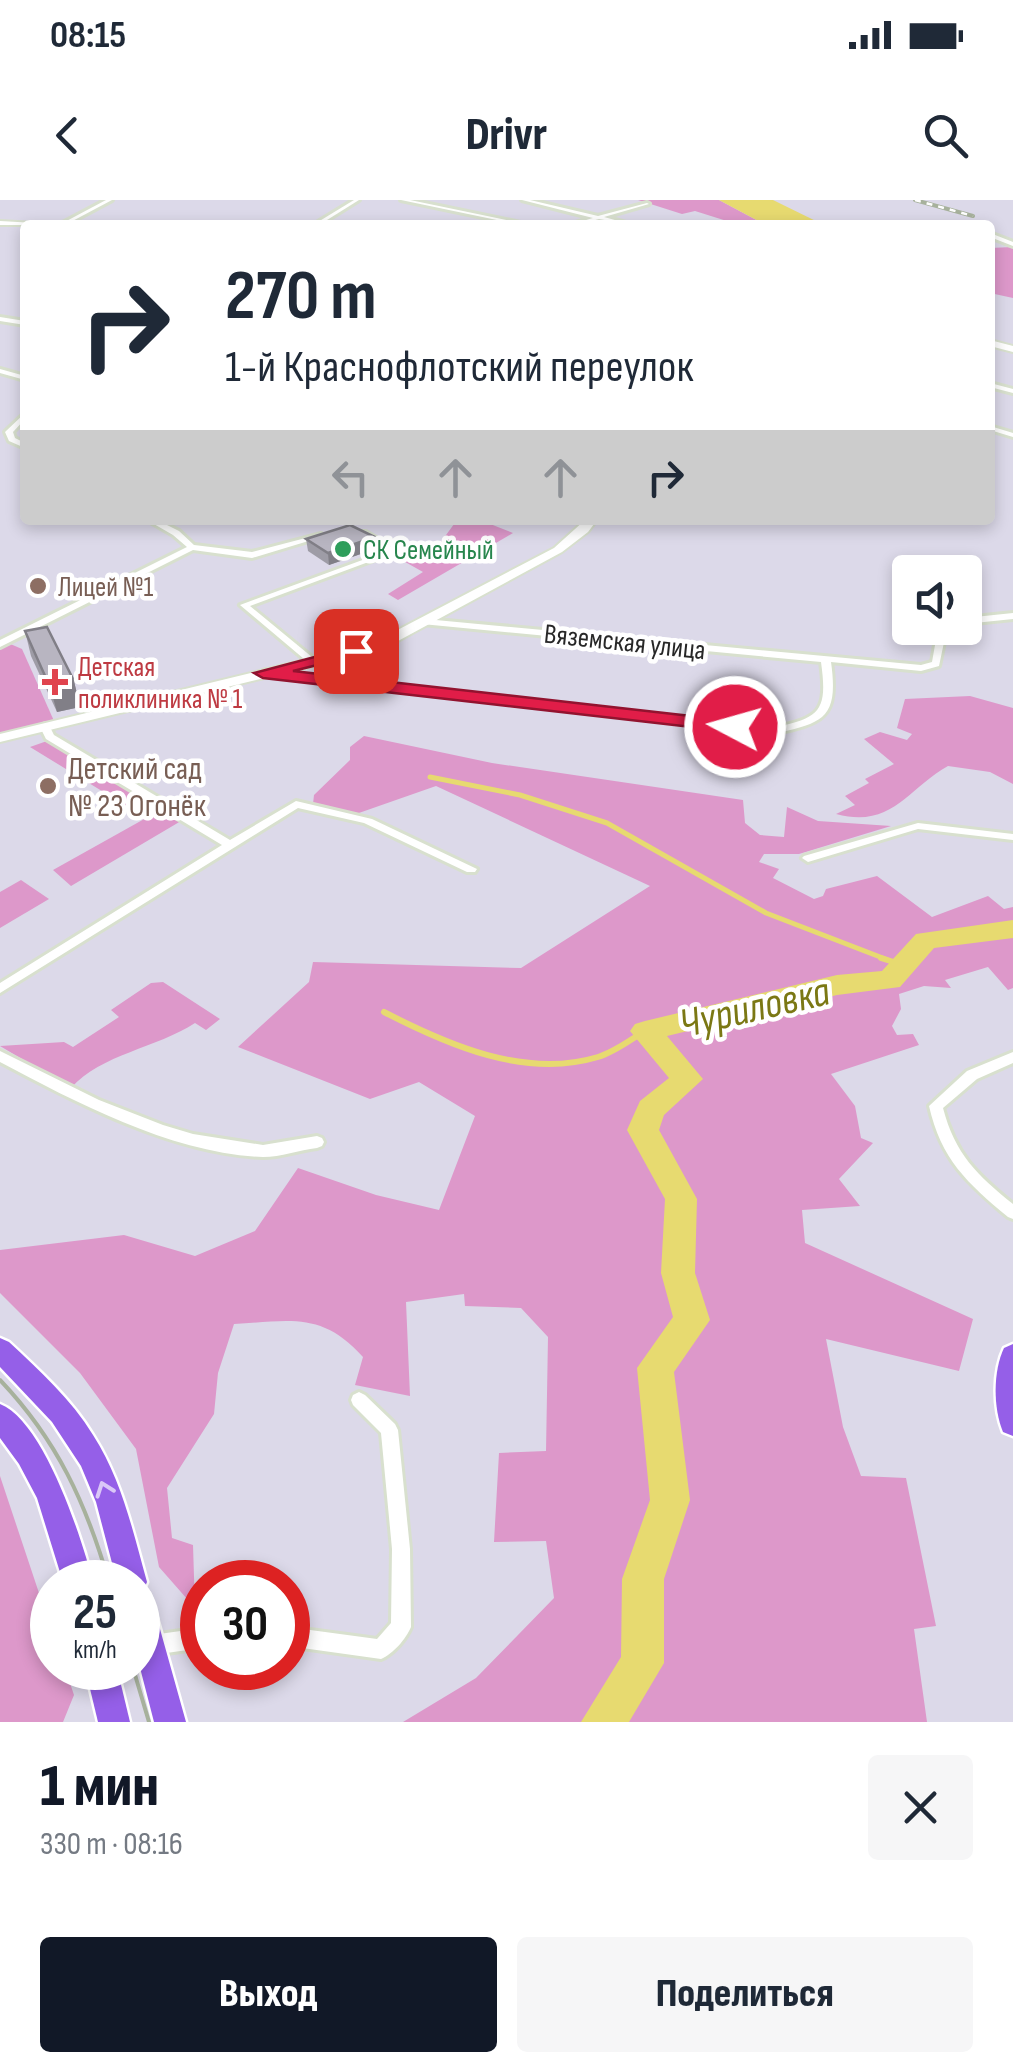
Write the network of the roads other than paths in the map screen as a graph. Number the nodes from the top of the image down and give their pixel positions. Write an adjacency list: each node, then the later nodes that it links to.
1 (110, 200): 7 (street)
2 (357, 200): 8 (street)
3 (402, 200): 9 (street)
4 (524, 200): 6 (street)
5 (647, 204): 6 (street)
6 (600, 217): 10 (street); 11 (street)
7 (71, 220)
8 (323, 220)
9 (503, 220)
10 (589, 220)
11 (612, 220)
12 (20, 421): 13 (street)
13 (20, 443)
14 (161, 525): 18 (street)
15 (587, 525): 21 (street)
16 (349, 528): 25 (street)
17 (330, 533): 18 (street)
18 (192, 547): 22 (street)
19 (1013, 616): 20 (street)
20 (982, 619)
21 (425, 622): 24 (street, Вяземская улица); 25 (street)
22 (0, 644)
23 (939, 645): 24 (street, Вяземская улица)
24 (826, 661): 26 (street)
25 (313, 662): 26 (street)
26 (263, 673): 27 (street)
27 (45, 727): 28 (street); 30 (street)
28 (0, 738)
29 (1013, 837): 31 (street)
30 (230, 846): 32 (street); 33 (street)
31 (808, 858)
32 (471, 868)
33 (0, 988)
34 (0, 1056): 36 (street)
35 (1013, 1057): 37 (street)
36 (317, 1142)
37 (1013, 1213)
38 (0, 1350): 44 (main road, one-way to 38)
39 (1013, 1356): 42 (main road)
40 (358, 1400): 45 (street)
41 (0, 1417): 43 (main road)
42 (1013, 1423)
43 (72, 1560)
44 (126, 1560)
45 (310, 1640)
46 (160, 1686): 49 (main road)
47 (106, 1690): 48 (main road)
48 (114, 1722)
49 (170, 1722)

